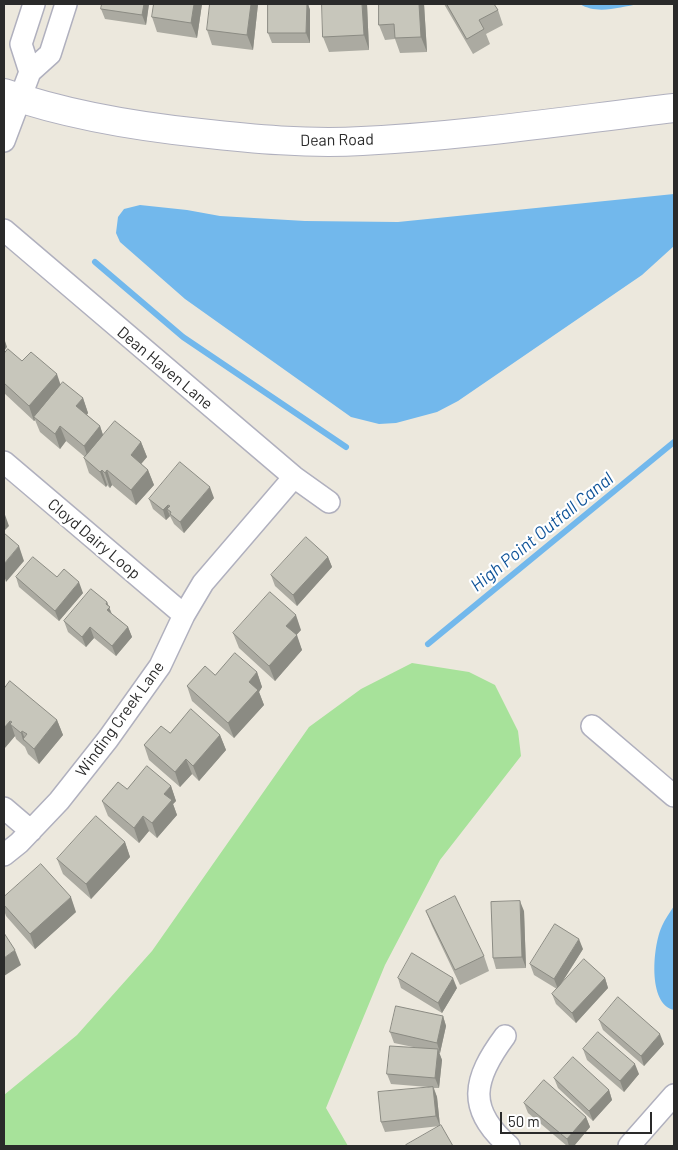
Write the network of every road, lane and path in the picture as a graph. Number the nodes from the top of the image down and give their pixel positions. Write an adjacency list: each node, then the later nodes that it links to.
1 (34, 4): 3 (street)
2 (66, 4): 3 (street)
3 (30, 72): 4 (street)
4 (12, 96): 5 (street, Dean Road); 6 (street)
5 (674, 108)
6 (4, 141)
7 (4, 230): 9 (street, Dean Haven Lane)
8 (4, 462): 11 (street, Cloyd Dairy Loop)
9 (294, 477): 10 (street, Dean Haven Lane); 11 (street, Winding Creek Lane)
10 (329, 502)
11 (184, 615): 15 (street, Winding Creek Lane)
12 (592, 726): 13 (street)
13 (674, 796)
14 (4, 808): 15 (street)
15 (31, 831): 16 (street, Winding Creek Lane)
16 (4, 855)
17 (504, 1036): 19 (street)
18 (674, 1095): 20 (street)
19 (509, 1146)
20 (629, 1146)

